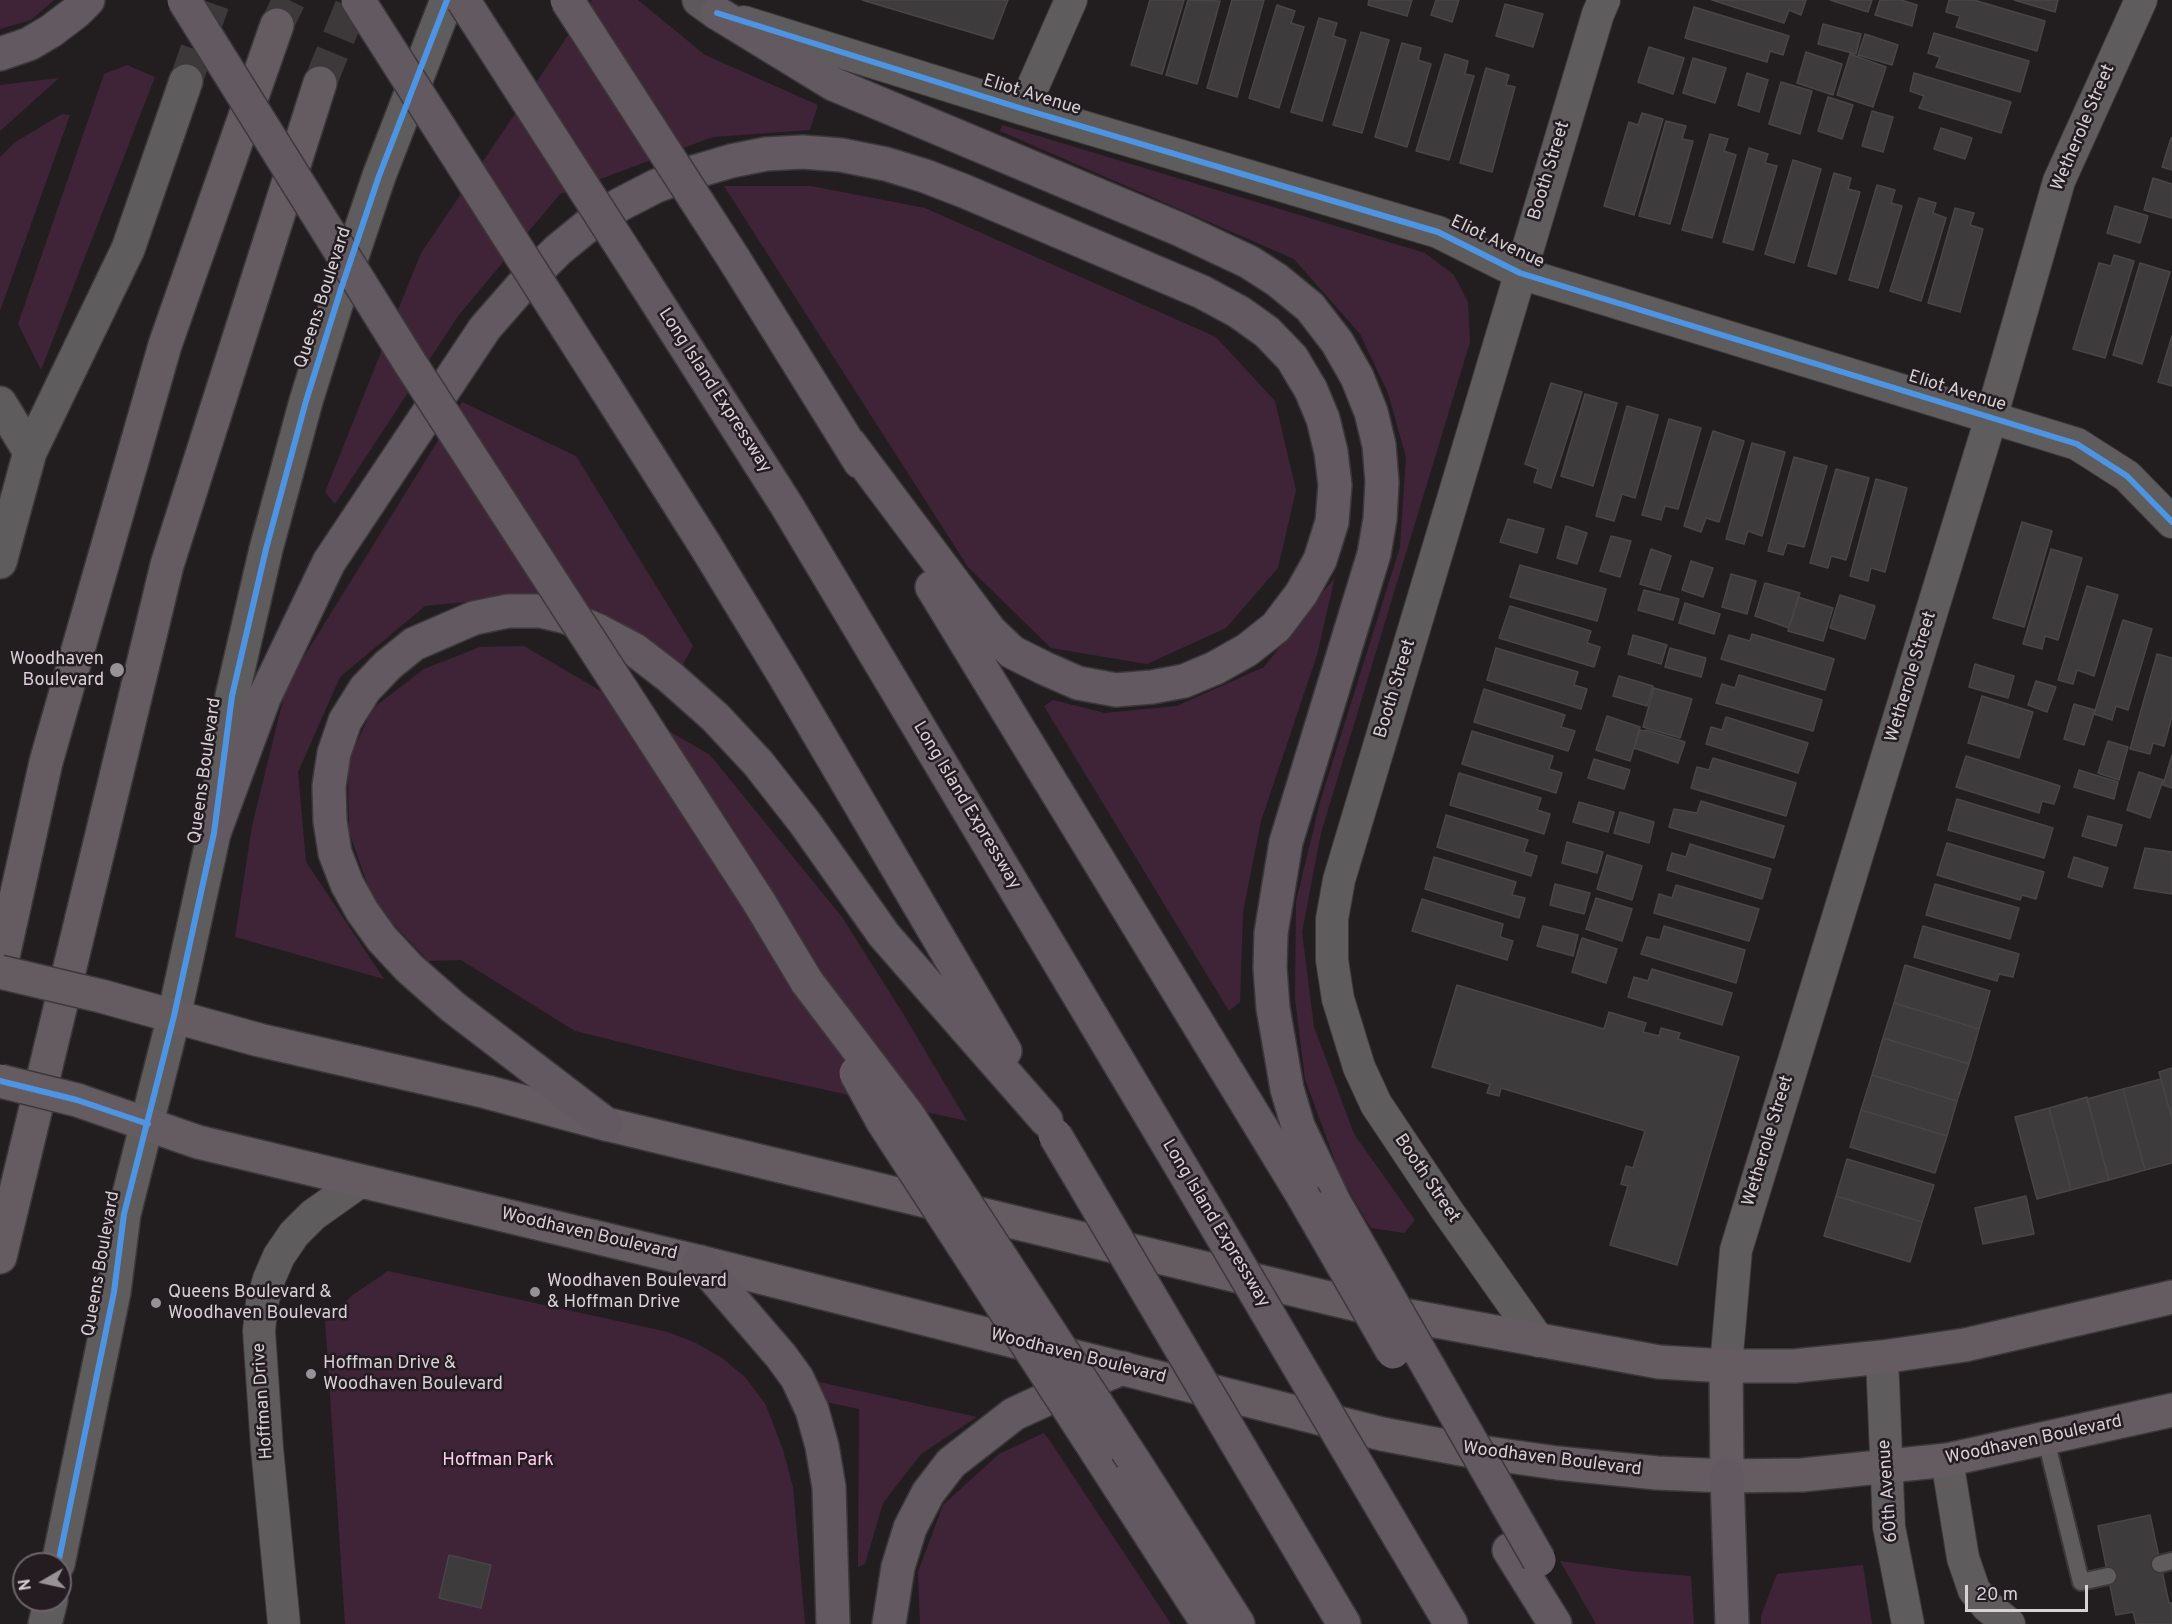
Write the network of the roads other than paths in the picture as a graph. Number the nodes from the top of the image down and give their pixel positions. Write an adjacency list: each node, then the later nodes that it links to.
1 (88, 0): 12 (highway)
2 (184, 0): 25 (highway, bridge)
3 (358, 0): 30 (highway, bridge)
4 (447, 0): 23 (street, Queens Boulevard)
5 (463, 0): 54 (highway, Long Island Expressway, bridge)
6 (567, 0): 19 (highway, bridge)
7 (1071, 0): 15 (street)
8 (1604, 0): 16 (street, Booth Street)
9 (2141, 0): 18 (street, Wetherole Street)
10 (708, 7): 15 (street, Eliot Avenue); 45 (highway, bridge)
11 (277, 25): 24 (main road)
12 (0, 54)
13 (186, 81): 20 (street)
14 (320, 83): 32 (main road)
15 (1023, 109): 16 (street, Eliot Avenue)
16 (1520, 273): 18 (street, Eliot Avenue); 35 (street, Booth Street)
17 (0, 403): 20 (street)
18 (1991, 418): 21 (street, Eliot Avenue); 37 (street, Wetherole Street)
19 (850, 444): 23 (highway); 45 (highway, bridge)
20 (30, 452): 22 (street)
21 (2172, 522)
22 (0, 562)
23 (214, 833): 26 (street, Queens Boulevard)
24 (0, 971): 26 (main road, bridge)
25 (807, 982): 51 (highway, bridge); 52 (highway, bridge)
26 (174, 1016): 28 (street, Queens Boulevard); 29 (main road)
27 (0, 1081): 28 (main road, Woodhaven Boulevard, bridge)
28 (148, 1124): 31 (main road, Woodhaven Boulevard); 44 (street, Queens Boulevard)
29 (606, 1124): 30 (highway); 35 (main road)
30 (1050, 1127): 53 (highway, bridge)
31 (361, 1181): 33 (main road, Woodhaven Boulevard); 48 (street, Hoffman Drive)
32 (0, 1257)
33 (700, 1262): 38 (main road, Woodhaven Boulevard); 49 (highway)
34 (2172, 1298): 36 (main road)
35 (1539, 1341): 37 (main road)
36 (1882, 1358): 37 (main road); 42 (street, 60th Avenue)
37 (1726, 1366): 43 (main road)
38 (1123, 1368): 43 (main road, Woodhaven Boulevard); 50 (highway)
39 (2171, 1417): 40 (main road, Woodhaven Boulevard)
40 (2046, 1440): 41 (main road, Woodhaven Boulevard); 46 (lane)
41 (1947, 1460): 42 (main road, Woodhaven Boulevard); 47 (street)
42 (1886, 1467): 43 (main road, Woodhaven Boulevard); 58 (street, 60th Avenue)
43 (1726, 1476): 57 (highway)
44 (60, 1552)
45 (1524, 1555): 55 (highway); 56 (highway)
46 (2108, 1576)
47 (1990, 1618)
48 (284, 1624)
49 (833, 1624)
50 (890, 1624)
51 (1208, 1624)
52 (1238, 1624)
53 (1344, 1624)
54 (1451, 1624)
55 (1555, 1624)
56 (1571, 1624)
57 (1732, 1624)
58 (1908, 1624)

